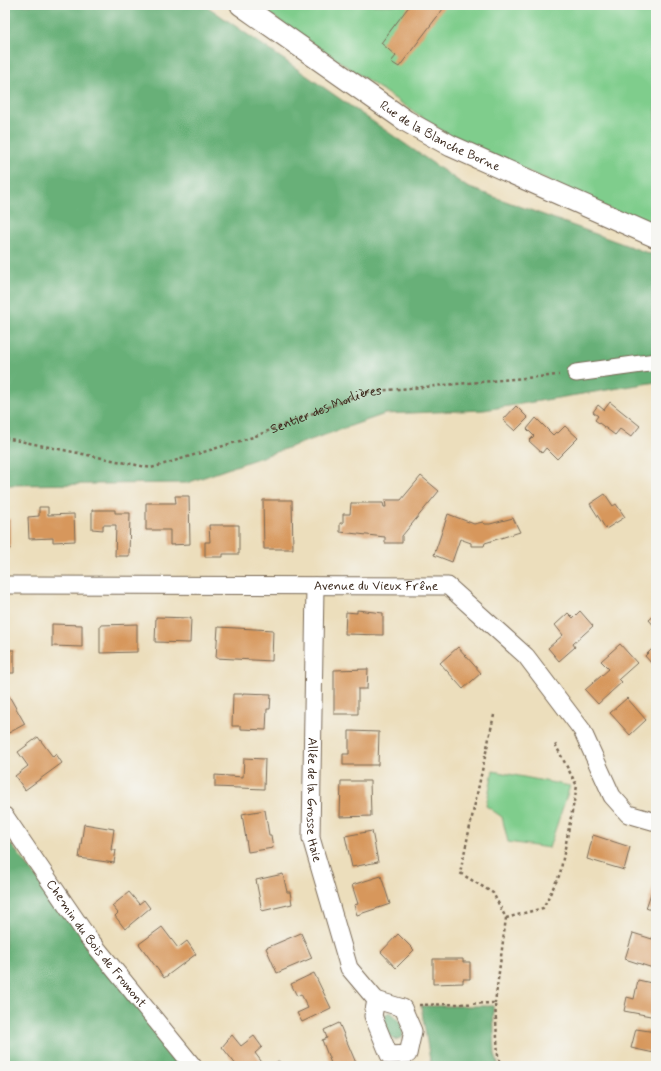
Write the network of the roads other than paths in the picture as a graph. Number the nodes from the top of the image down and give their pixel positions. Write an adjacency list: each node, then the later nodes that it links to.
1 (241, 5): 2 (street, Rue de la Blanche Borne)
2 (656, 237)
3 (656, 362): 4 (street)
4 (576, 373)
5 (5, 585): 6 (street, Avenue du Vieux Frêne)
6 (315, 586): 8 (street, Avenue du Vieux Frêne); 9 (street, Allée de la Grosse Haie)
7 (5, 816): 10 (street, Chemin du Bois de Fromont)
8 (656, 822)
9 (376, 1000): 9 (street)
10 (193, 1066)

